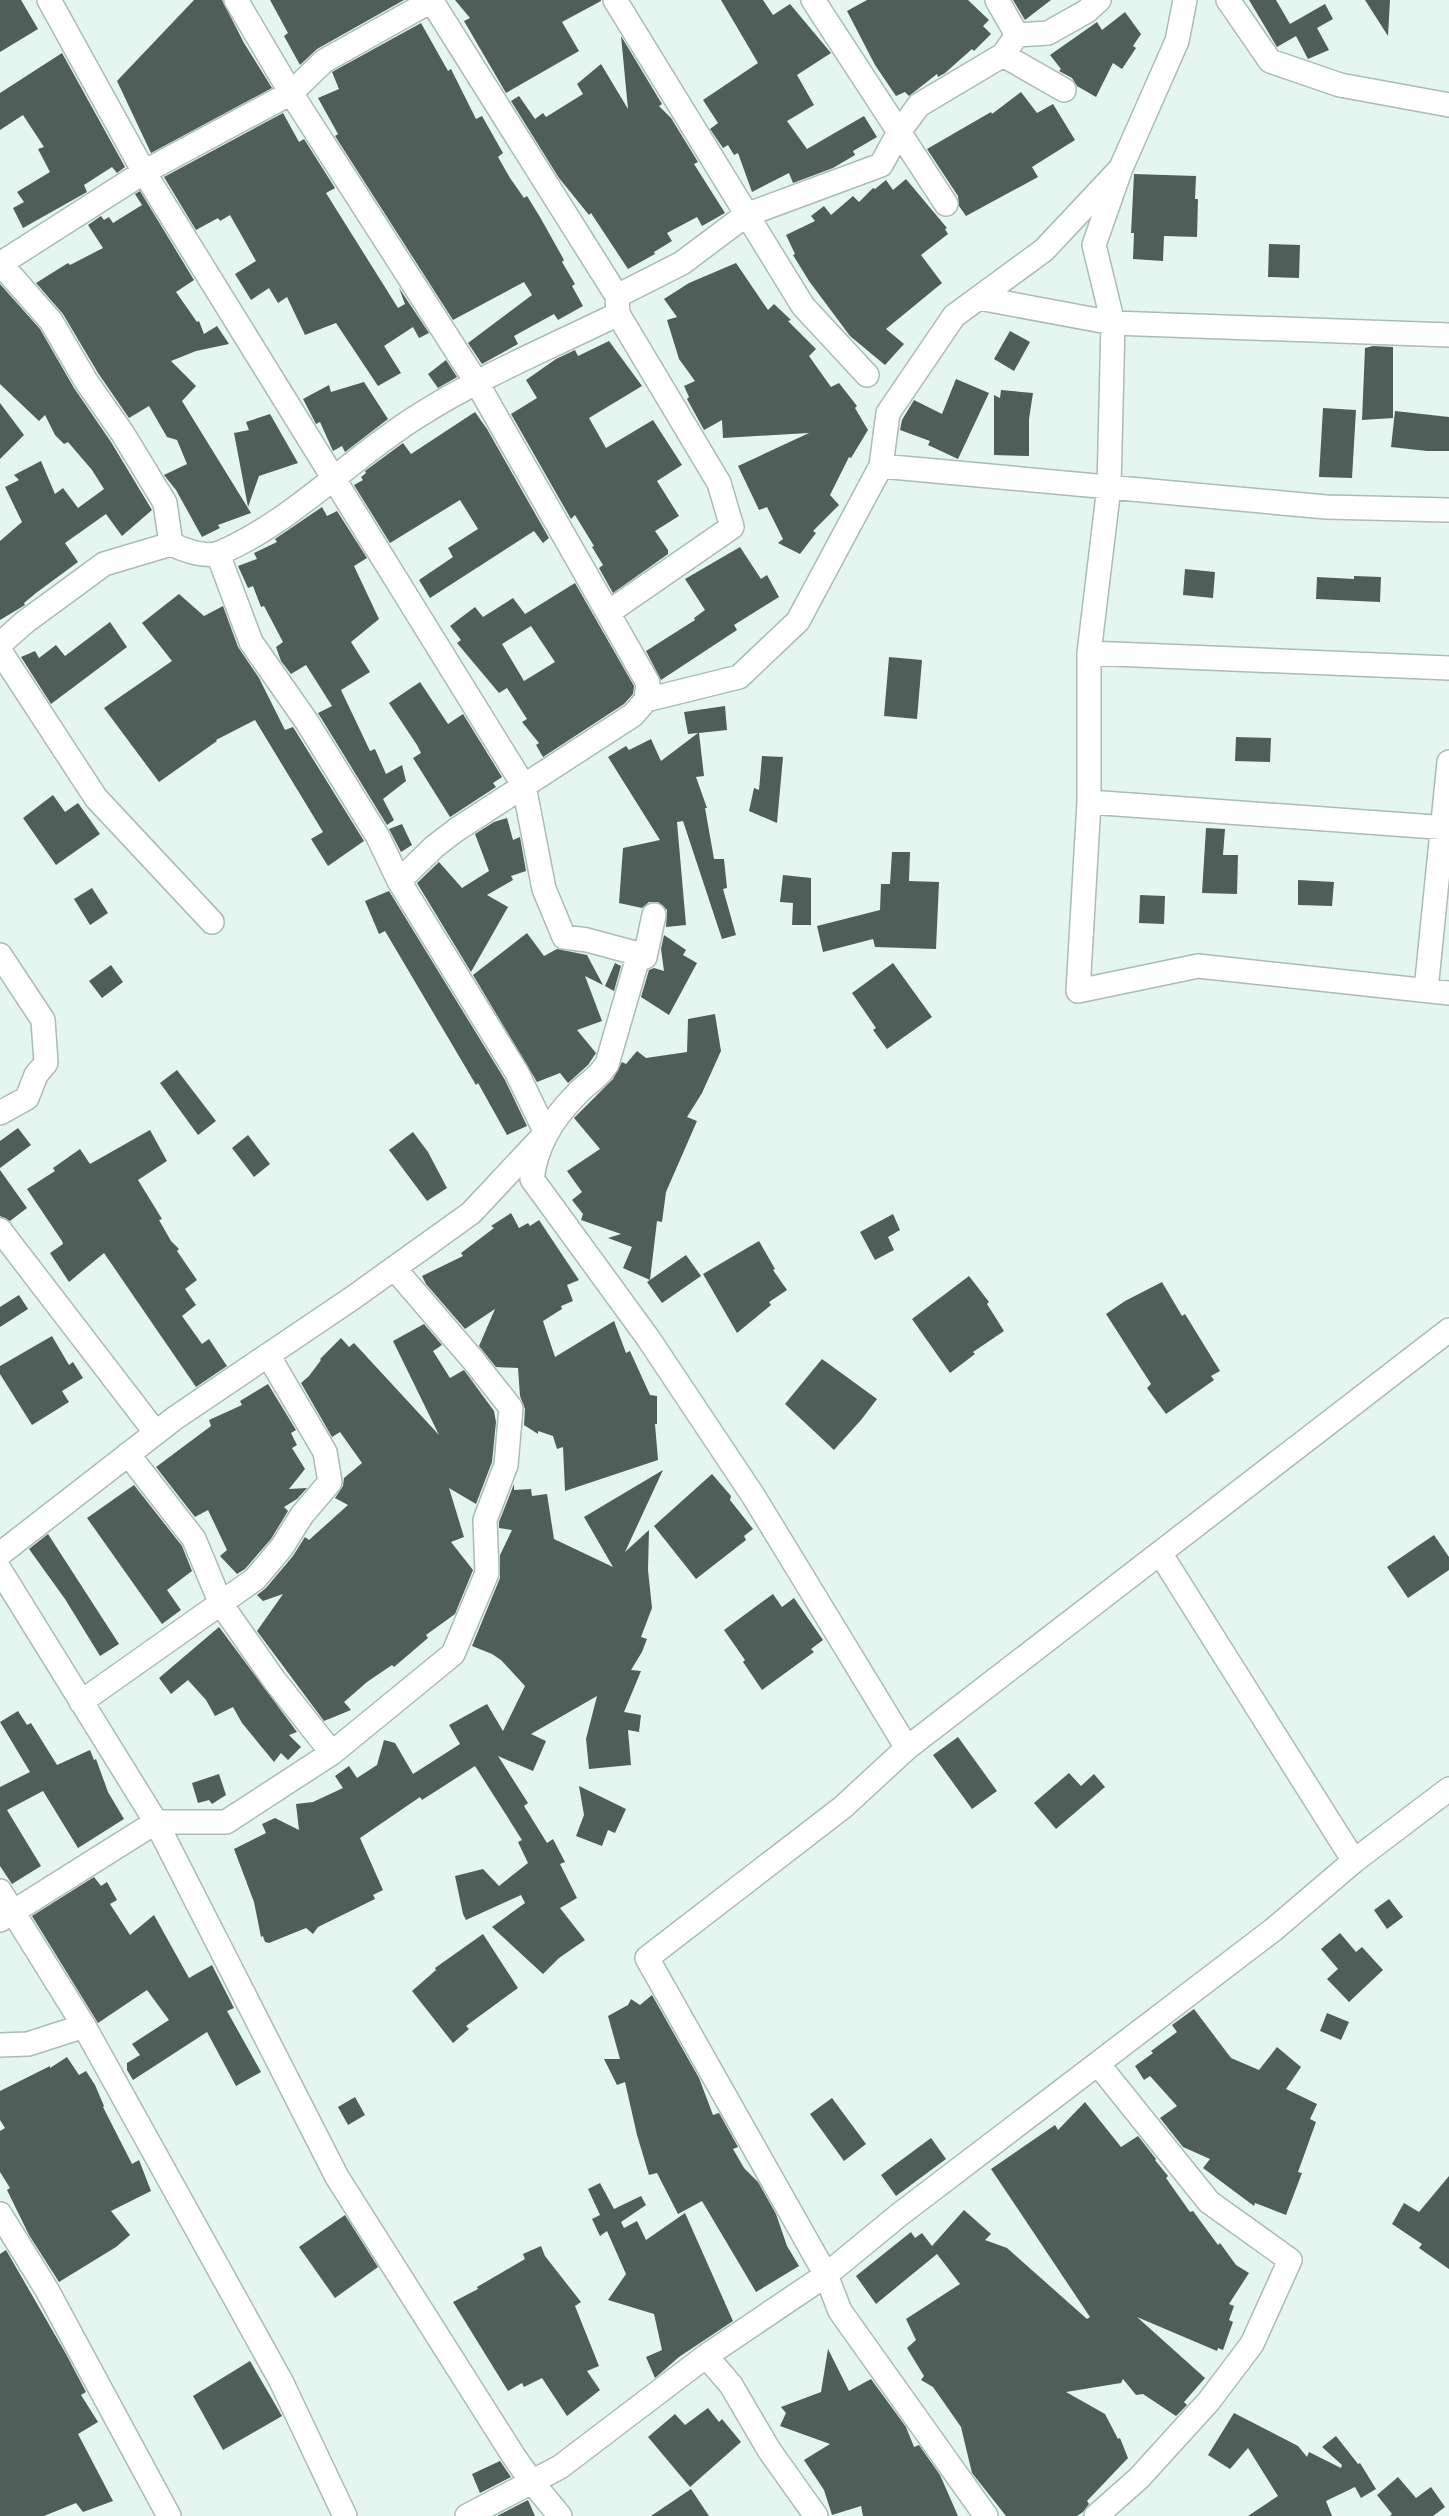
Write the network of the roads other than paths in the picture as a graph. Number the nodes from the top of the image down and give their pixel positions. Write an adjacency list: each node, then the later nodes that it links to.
1 (49, 0): 17 (street)
2 (236, 0): 13 (street)
3 (432, 0): 13 (street); 22 (street)
4 (615, 0): 19 (street)
5 (813, 0): 15 (street)
6 (997, 0): 10 (street)
7 (1100, 0): 10 (street)
8 (1185, 0): 16 (street)
9 (1228, 0): 14 (street)
10 (1017, 35): 11 (street)
11 (1003, 55): 12 (street); 15 (street)
12 (1064, 90)
13 (291, 93): 17 (street); 26 (street)
14 (1449, 105)
15 (899, 132): 18 (street); 19 (street)
16 (1121, 168): 21 (street); 23 (street)
17 (144, 172): 20 (street); 28 (street)
18 (946, 204)
19 (746, 215): 22 (street); 25 (street)
20 (0, 263): 31 (street)
21 (979, 298): 23 (street); 27 (street)
22 (617, 305): 26 (street); 33 (street)
23 (1113, 323): 24 (street); 29 (street)
24 (1449, 335)
25 (867, 375)
26 (477, 383): 28 (street); 33 (street)
27 (881, 466): 29 (street); 38 (street)
28 (332, 478): 32 (street); 40 (street)
29 (1109, 487): 30 (street); 36 (street)
30 (1449, 510)
31 (171, 544): 32 (street); 34 (street)
32 (218, 554): 43 (street)
33 (609, 612): 38 (street)
34 (0, 644)
35 (0, 651): 45 (street)
36 (1089, 653): 37 (street); 41 (street)
37 (1449, 668)
38 (646, 700): 40 (street)
39 (1449, 762): 42 (street)
40 (524, 786): 43 (street); 46 (street)
41 (1089, 802): 42 (street); 48 (street)
42 (1445, 827): 48 (street)
43 (399, 881): 51 (street)
44 (654, 915): 46 (street)
45 (212, 922)
46 (639, 954): 51 (street)
47 (0, 955): 50 (street)
48 (1426, 990): 49 (street)
49 (1449, 993)
50 (0, 1113)
51 (546, 1133): 53 (street); 63 (street)
52 (0, 1230): 56 (street)
53 (394, 1268): 55 (street); 64 (street)
54 (1449, 1330): 58 (street)
55 (268, 1355): 56 (street); 61 (street)
56 (156, 1433): 57 (street)
57 (128, 1454): 59 (street); 61 (street)
58 (1160, 1553): 63 (street); 67 (street)
59 (0, 1554)
60 (0, 1570): 62 (street)
61 (221, 1604): 62 (street); 64 (street)
62 (82, 1702): 66 (street)
63 (907, 1748): 74 (street)
64 (332, 1753): 66 (street)
65 (1449, 1789): 67 (street)
66 (156, 1822): 69 (street); 76 (street)
67 (1354, 1861): 72 (street)
68 (0, 1891): 69 (street)
69 (7, 1915): 70 (street)
70 (84, 2026): 71 (street); 78 (street)
71 (0, 2045)
72 (1098, 2064): 74 (street); 83 (street)
73 (0, 2214): 77 (street)
74 (826, 2275): 75 (street); 82 (street)
75 (706, 2356): 76 (street); 81 (street)
76 (531, 2482): 79 (street); 80 (street)
77 (169, 2516)
78 (345, 2516)
79 (467, 2516)
80 (559, 2516)
81 (816, 2516)
82 (986, 2516)
83 (1097, 2516)

